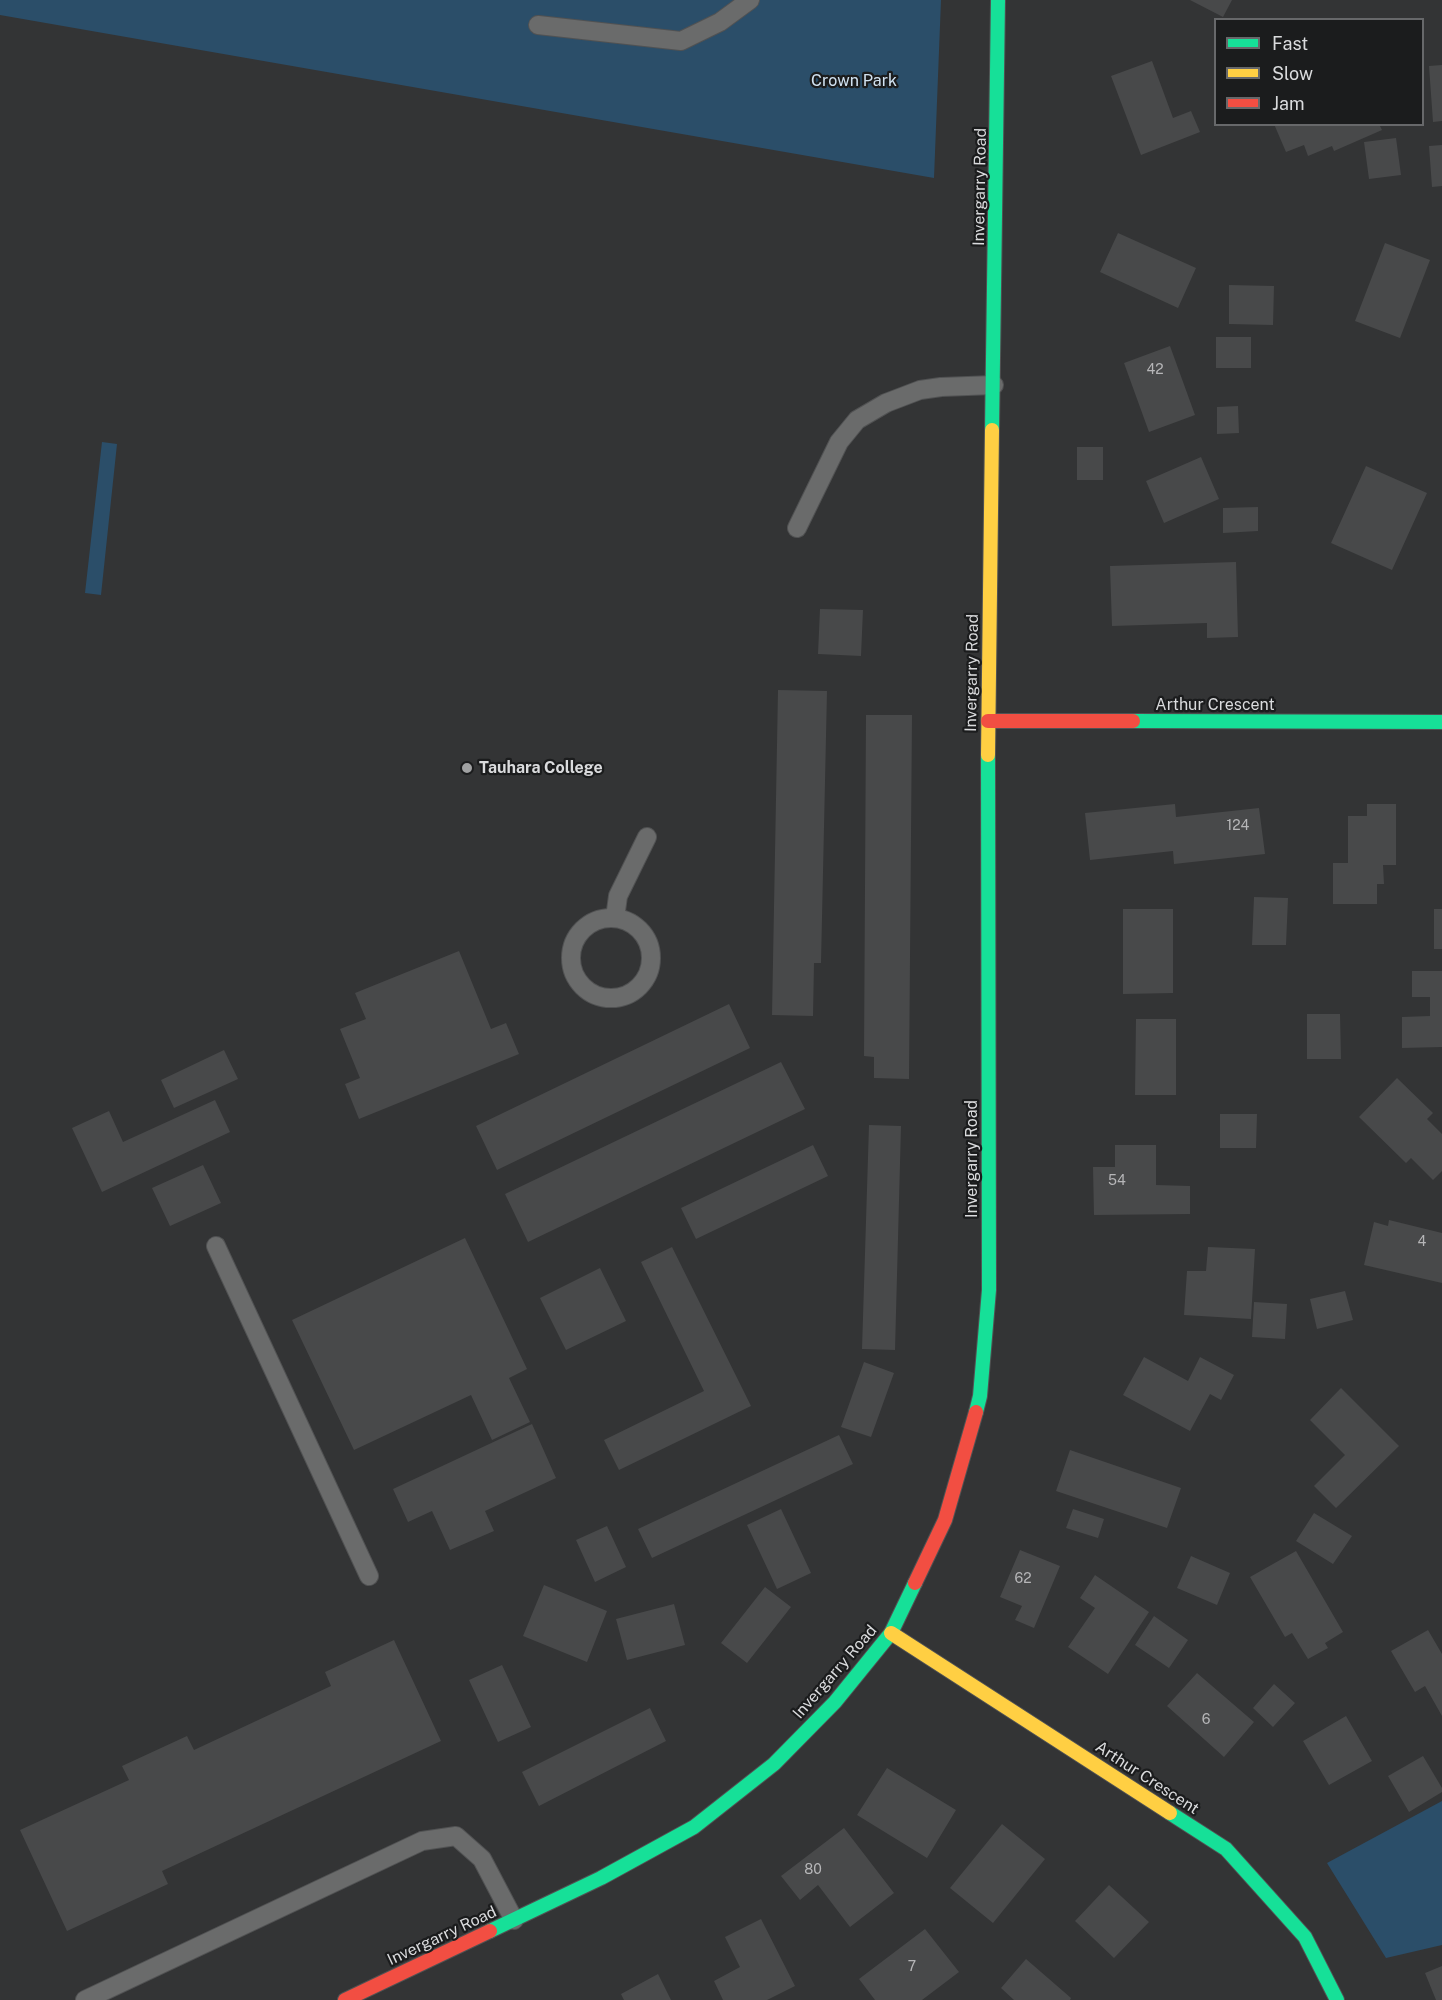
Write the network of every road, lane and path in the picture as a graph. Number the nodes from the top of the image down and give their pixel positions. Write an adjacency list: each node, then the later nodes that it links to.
1 (750, 0): 3 (lane)
2 (999, 0): 4 (street, Invergarry Road)
3 (538, 25)
4 (993, 385): 5 (lane); 6 (street, Invergarry Road)
5 (798, 528)
6 (988, 721): 7 (street, Arthur Crescent); 12 (street, Invergarry Road)
7 (1442, 722)
8 (647, 837): 9 (lane)
9 (615, 918): 9 (lane)
10 (216, 1246): 11 (lane)
11 (369, 1576)
12 (891, 1633): 13 (street, Invergarry Road); 16 (street, Arthur Crescent)
13 (514, 1920): 14 (lane); 15 (street, Invergarry Road)
14 (85, 2000)
15 (345, 2000)
16 (1337, 2000)

